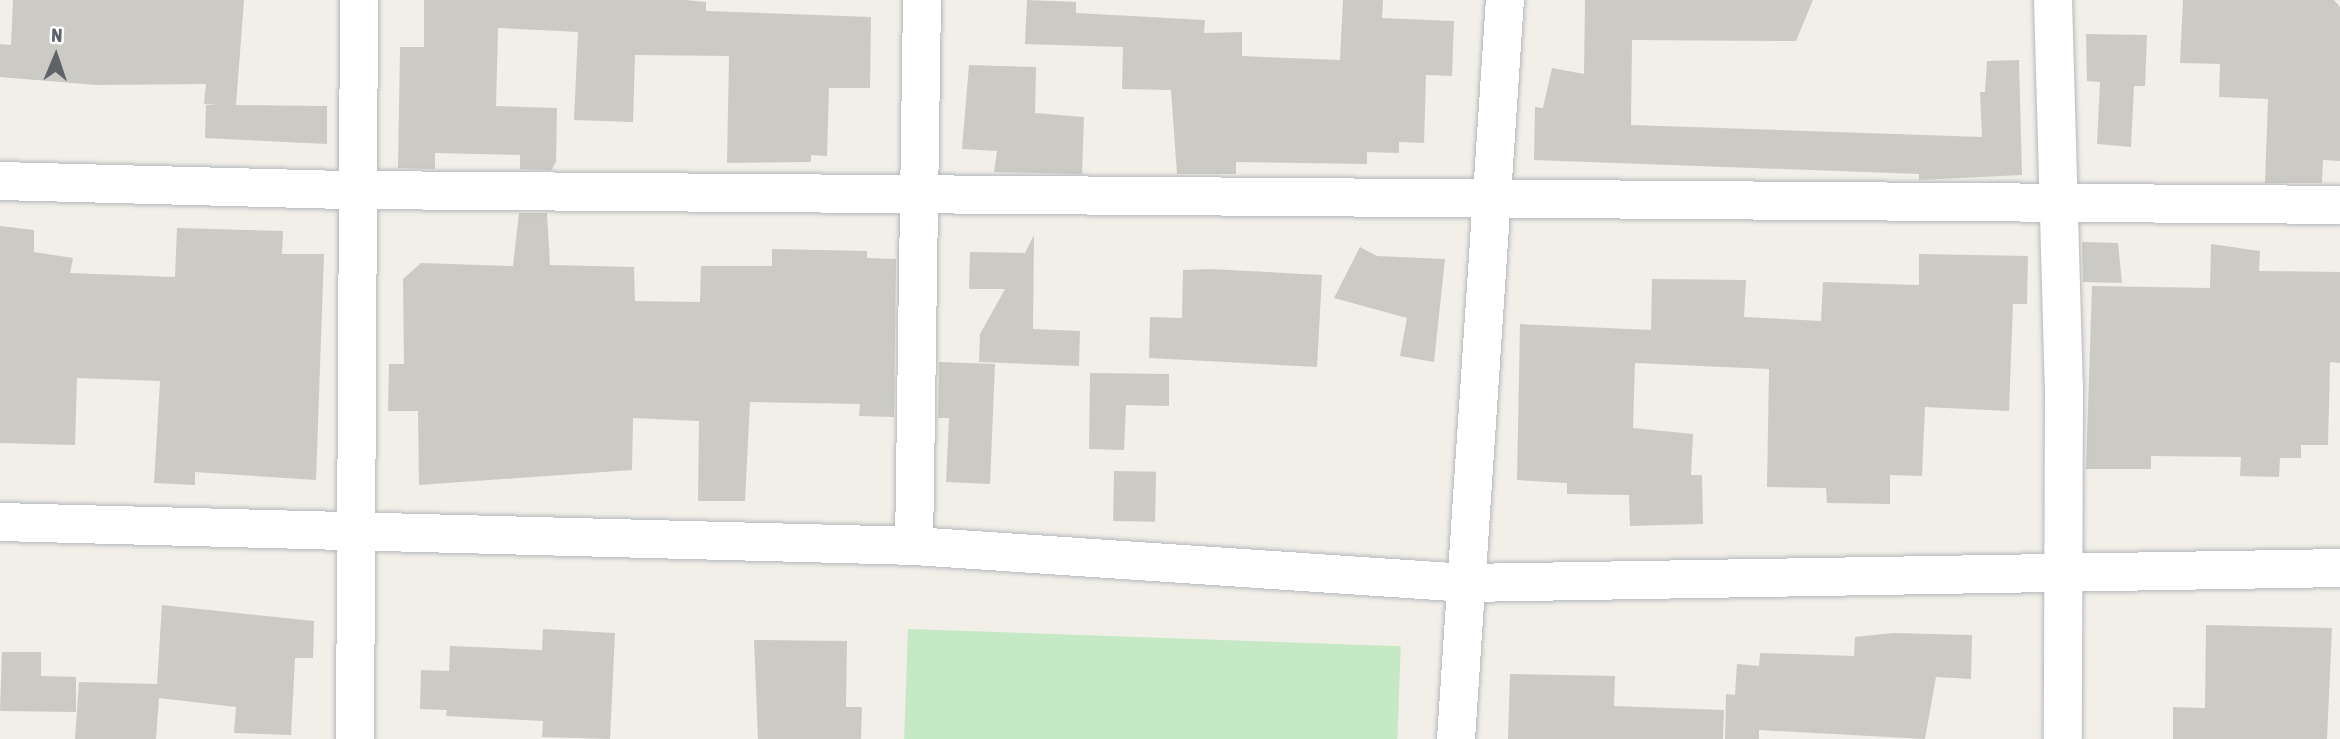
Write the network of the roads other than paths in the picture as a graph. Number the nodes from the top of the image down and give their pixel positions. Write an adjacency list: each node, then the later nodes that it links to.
1 (359, 0): 6 (street)
2 (922, 0): 7 (street)
3 (1505, 0): 8 (street)
4 (2053, 0): 9 (street)
5 (0, 181): 6 (street)
6 (354, 190): 7 (street); 12 (street)
7 (919, 195): 8 (street); 13 (street)
8 (1492, 201): 9 (street); 16 (street)
9 (2059, 201): 10 (street); 15 (street)
10 (2340, 205)
11 (0, 522): 12 (street)
12 (352, 527): 13 (street); 17 (street)
13 (914, 546): 16 (street)
14 (2340, 568): 15 (street)
15 (2062, 572): 16 (street); 19 (street)
16 (1466, 583): 18 (street)
17 (355, 739)
18 (1457, 739)
19 (2063, 739)

